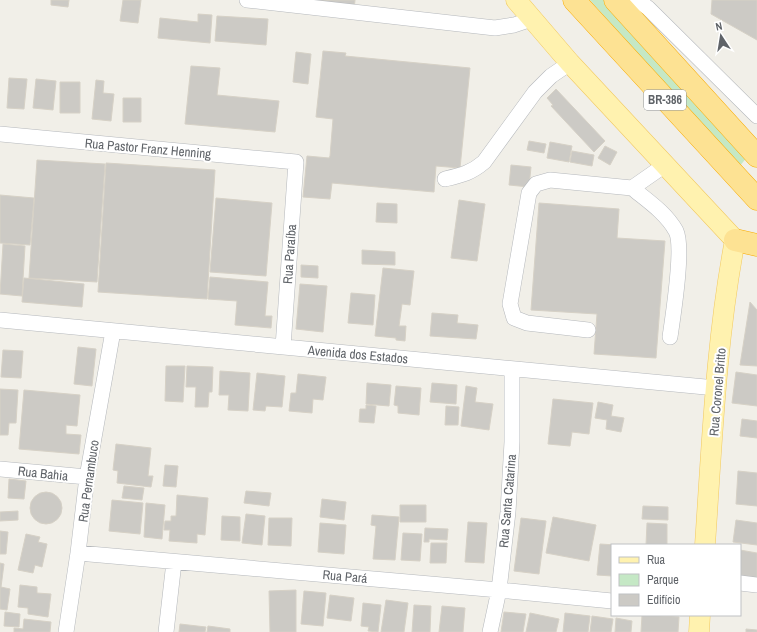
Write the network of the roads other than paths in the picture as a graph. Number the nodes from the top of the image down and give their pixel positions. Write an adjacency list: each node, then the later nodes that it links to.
1 (247, 0): 6 (street)
2 (516, 0): 6 (main road)
3 (574, 0): 15 (highway, BR-386)
4 (615, 0): 10 (highway, BR-386)
5 (637, 0): 8 (street)
6 (532, 18): 7 (main road)
7 (570, 63): 12 (main road); 13 (street)
8 (757, 116)
9 (0, 134): 11 (street, Rua Pastor Franz Henning)
10 (757, 156)
11 (296, 162): 23 (street, Rua Paraíba)
12 (665, 165): 14 (street); 16 (main road)
13 (445, 179)
14 (632, 188): 20 (street); 22 (street)
15 (757, 199)
16 (735, 240): 17 (highway); 18 (street); 25 (main road, Rua Coronel Britto)
17 (757, 244)
18 (757, 257)
19 (0, 320): 21 (street, Avenida dos Estados)
20 (588, 330)
21 (113, 331): 23 (street, Avenida dos Estados); 27 (street, Rua Pernambuco)
22 (670, 337)
23 (283, 347): 24 (street, Avenida dos Estados)
24 (512, 369): 25 (street, Avenida dos Estados); 33 (street, Rua Santa Catarina)
25 (716, 388): 28 (main road, Rua Coronel Britto)
26 (0, 469): 27 (street, Rua Bahia)
27 (87, 477): 29 (street, Rua Pernambuco)
28 (705, 544)
29 (78, 553): 30 (street, Rua Pará); 36 (street, Rua Pernambuco)
30 (174, 562): 33 (street, Rua Pará); 37 (street)
31 (741, 583): 32 (street)
32 (757, 585)
33 (499, 590): 34 (street, Rua Pará); 38 (street, Rua Santa Catarina)
34 (611, 601)
35 (700, 616): 39 (main road)
36 (66, 632)
37 (166, 632)
38 (490, 632)
39 (698, 632)

